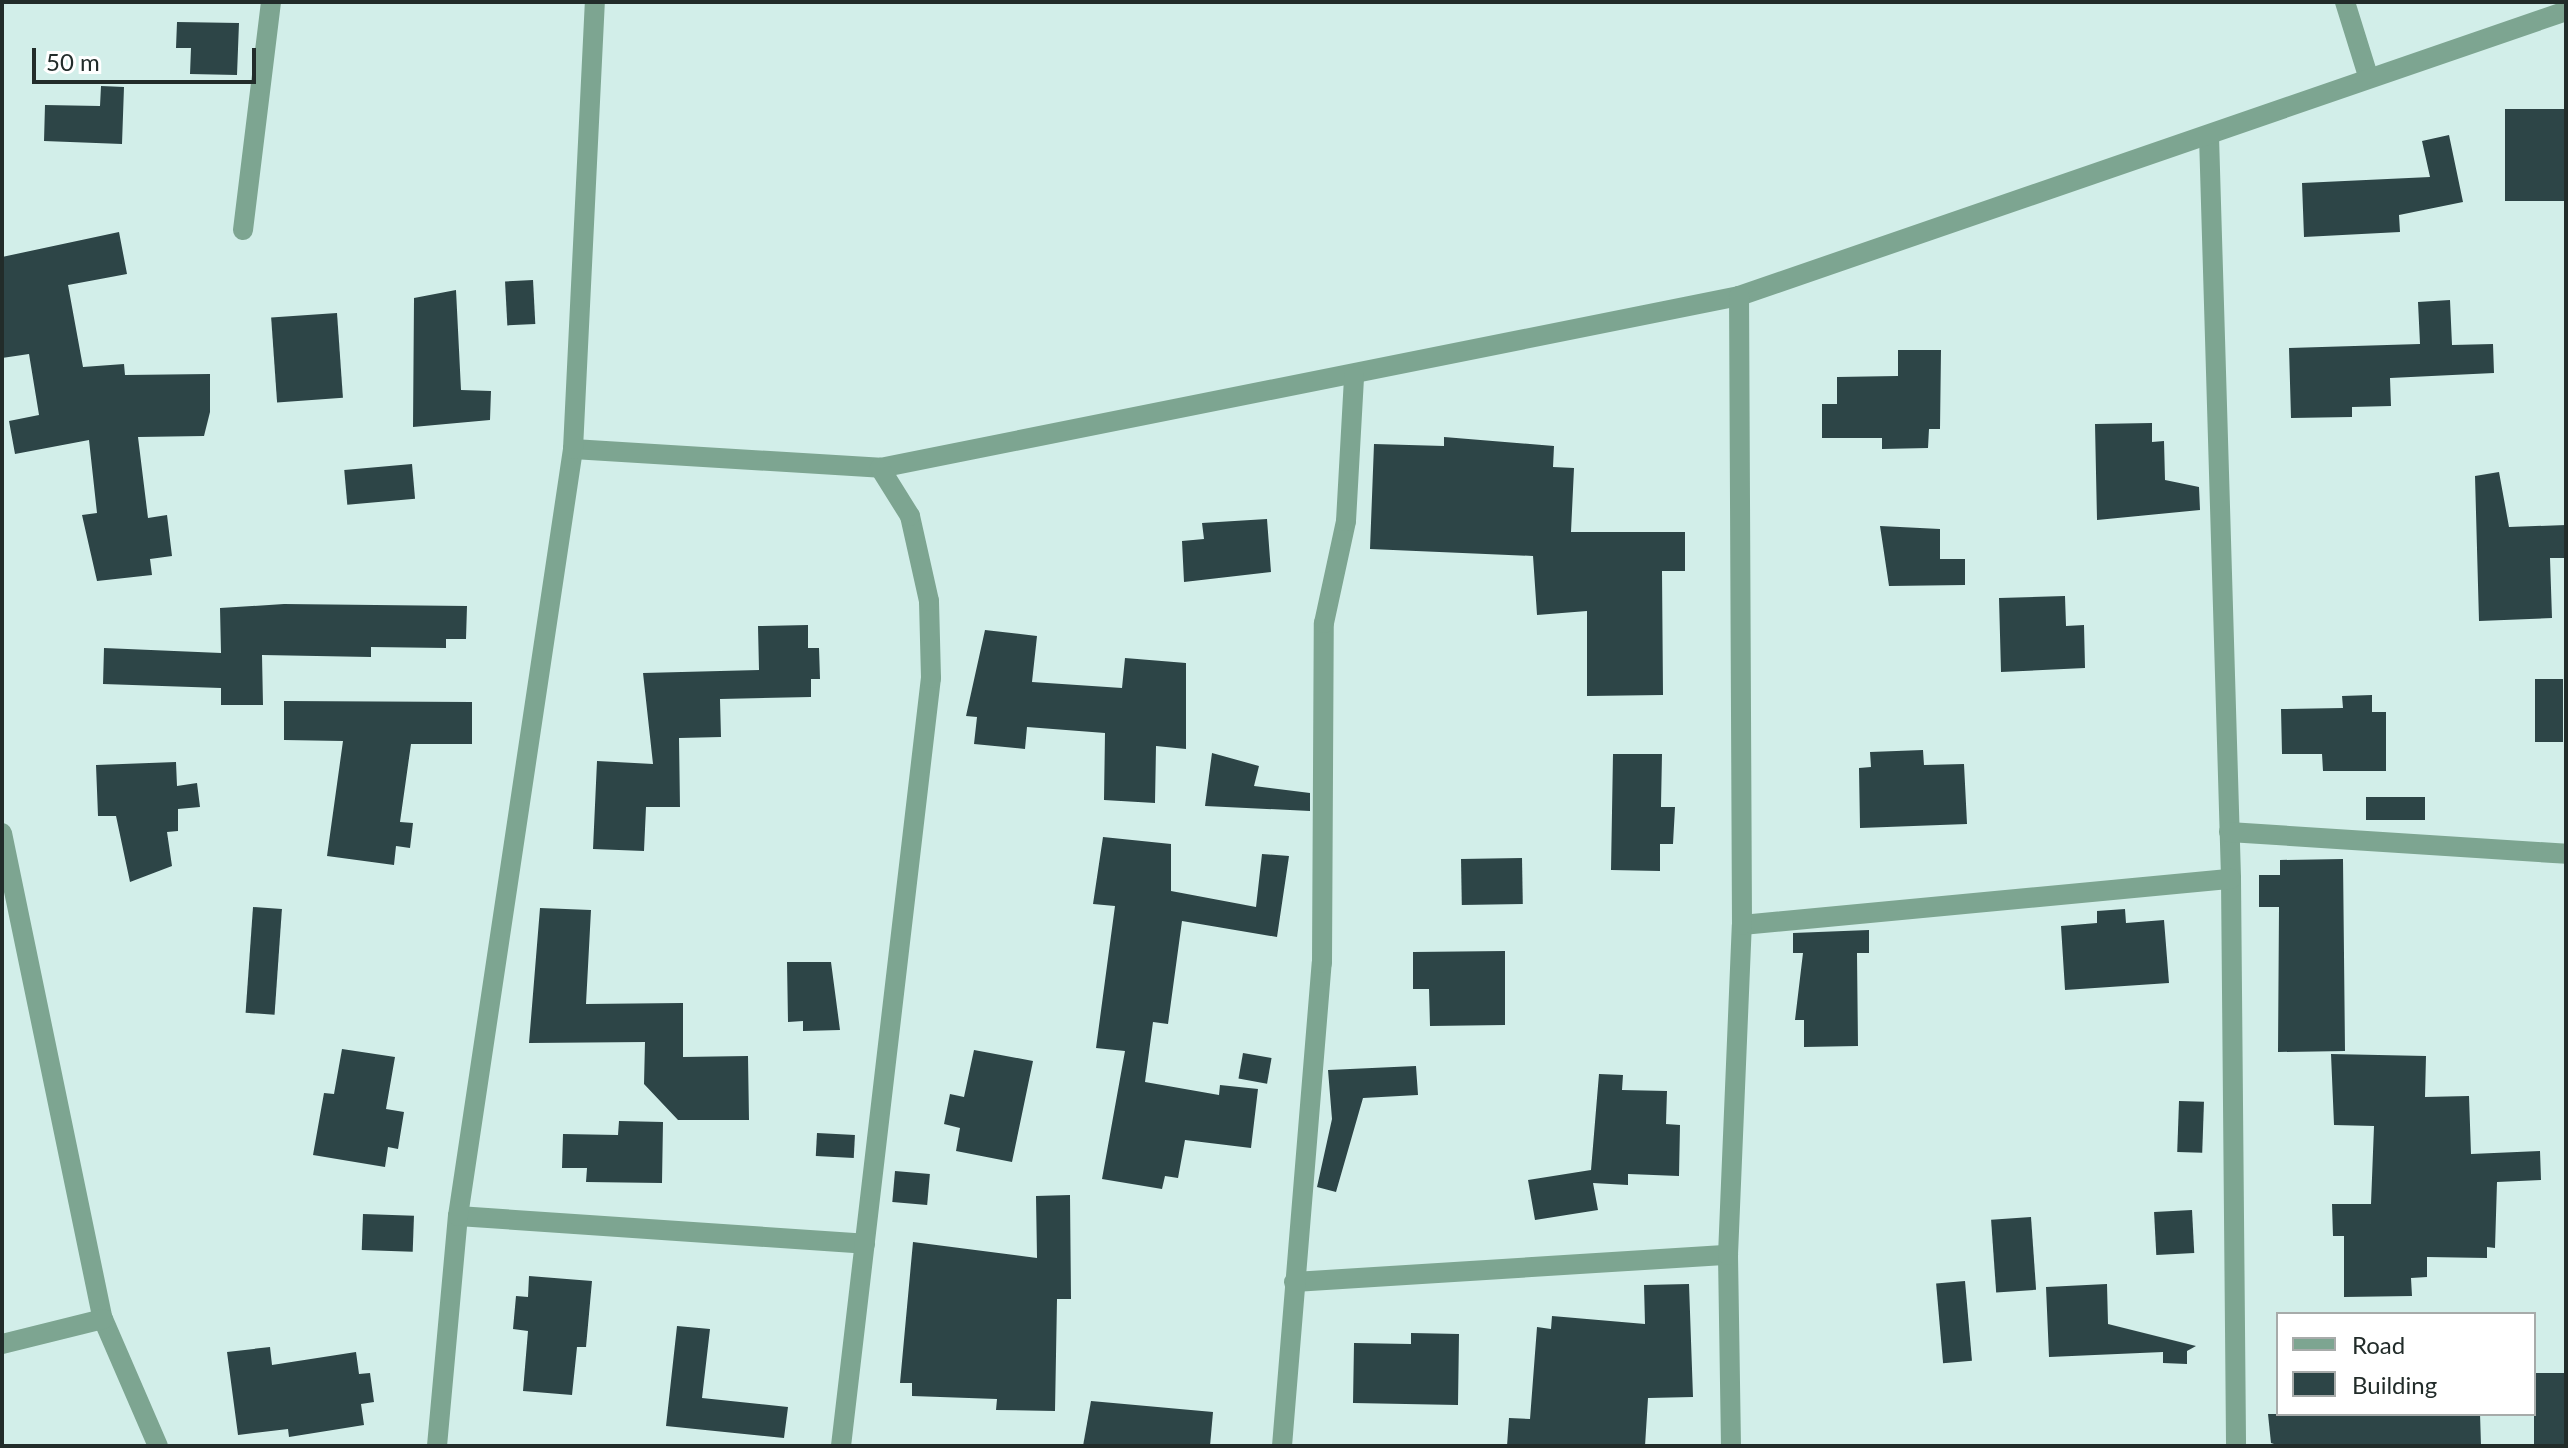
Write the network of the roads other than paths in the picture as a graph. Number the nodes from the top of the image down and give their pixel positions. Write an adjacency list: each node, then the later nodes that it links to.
1 (271, 2): 7 (street)
2 (595, 2): 10 (street)
3 (2345, 2): 5 (street)
4 (2566, 11): 5 (street)
5 (2368, 76): 6 (street)
6 (2209, 136): 8 (street); 12 (street)
7 (243, 230)
8 (1739, 296): 9 (street); 16 (street)
9 (1354, 377): 11 (street); 20 (street)
10 (573, 449): 11 (street); 17 (street)
11 (880, 468): 18 (street)
12 (2229, 832): 14 (street); 15 (street)
13 (2, 833): 21 (street)
14 (2566, 854)
15 (2231, 879): 16 (street); 28 (street)
16 (1742, 925): 19 (street)
17 (458, 1216): 18 (street); 24 (street)
18 (865, 1244): 25 (street)
19 (1728, 1255): 20 (street); 27 (street)
20 (1294, 1282): 26 (street)
21 (103, 1319): 22 (street); 23 (street)
22 (2, 1344)
23 (158, 1446)
24 (437, 1446)
25 (841, 1446)
26 (1282, 1446)
27 (1731, 1446)
28 (2236, 1446)

